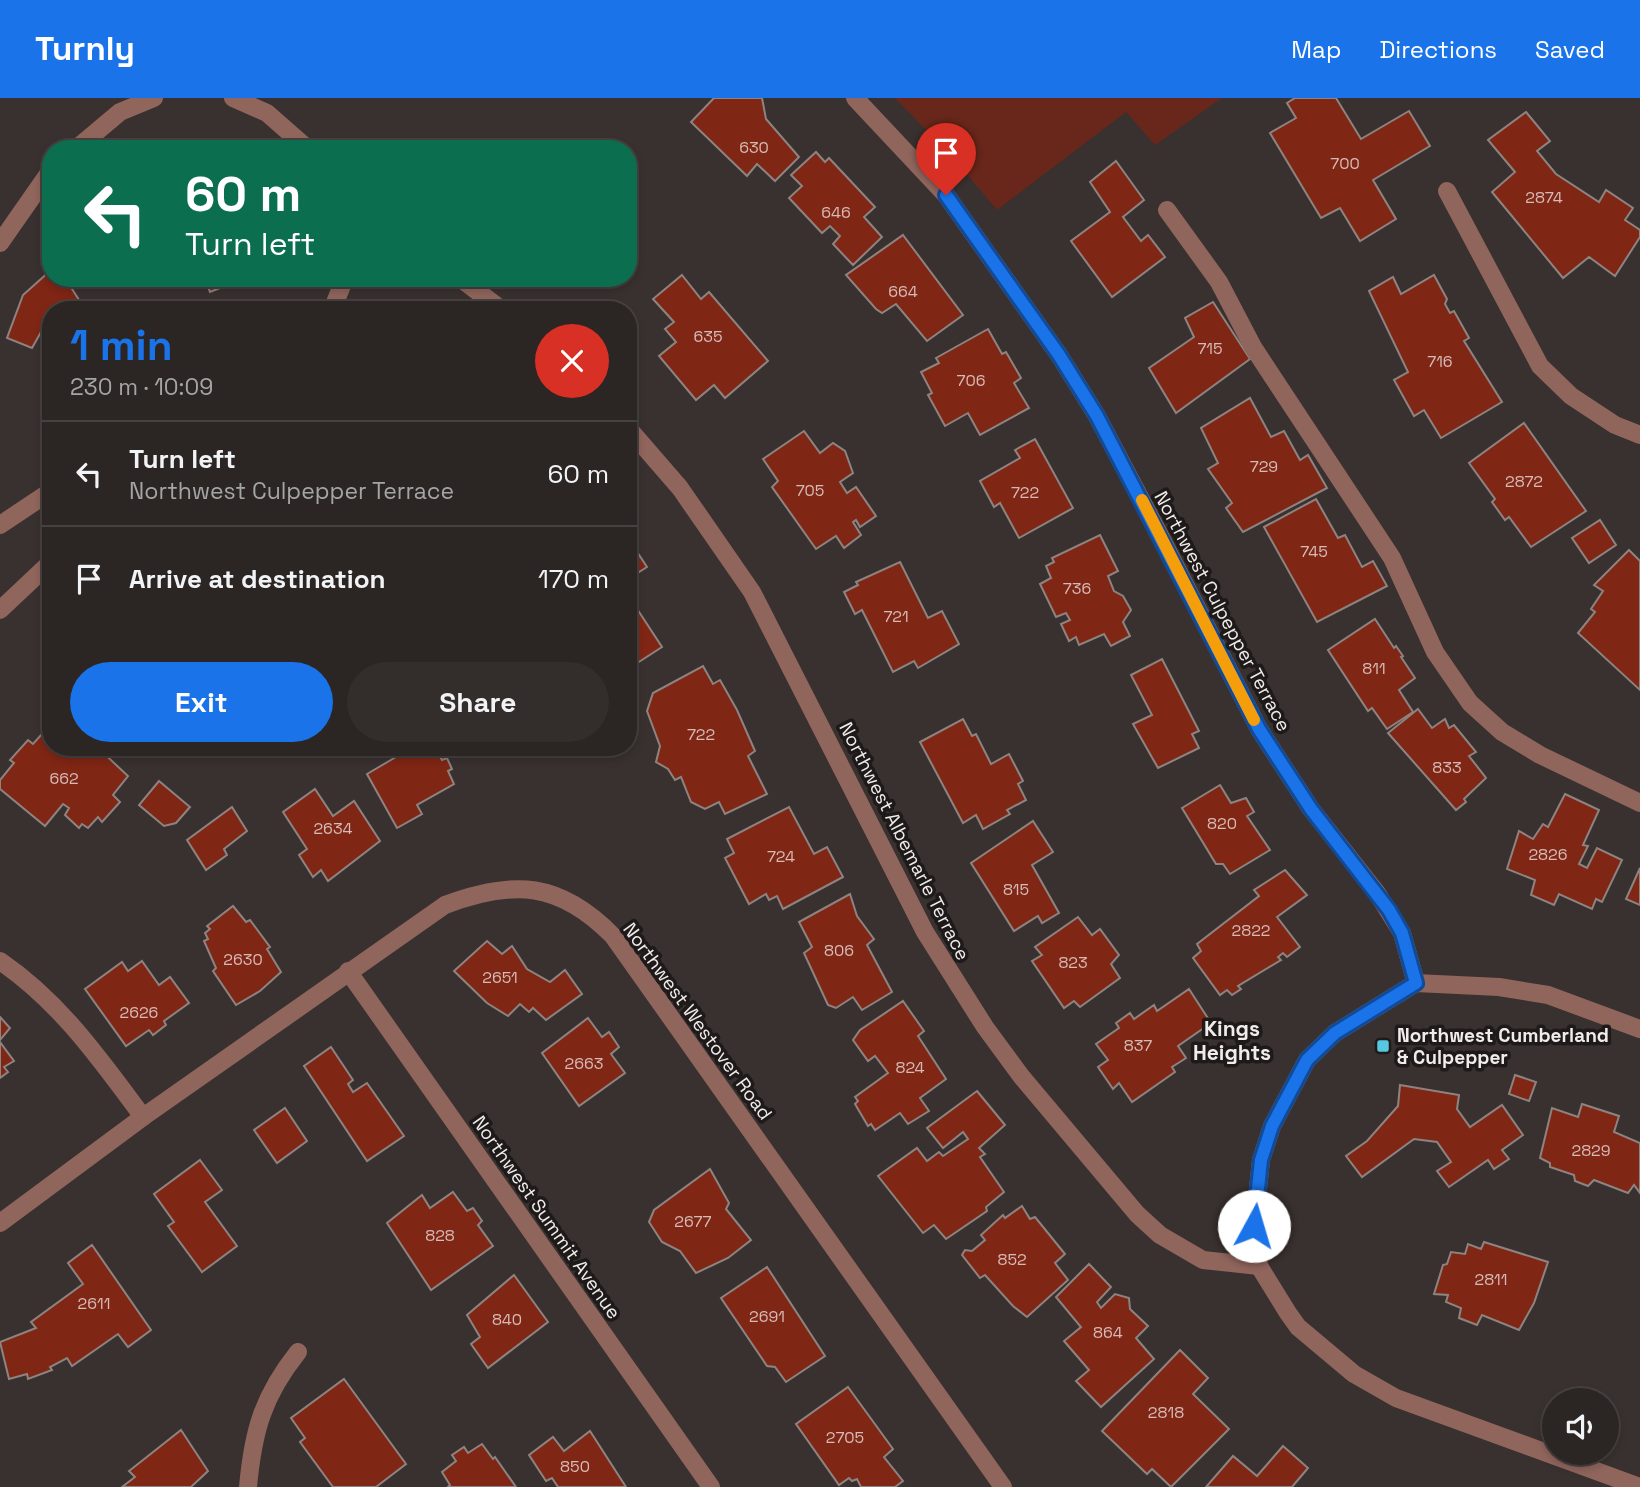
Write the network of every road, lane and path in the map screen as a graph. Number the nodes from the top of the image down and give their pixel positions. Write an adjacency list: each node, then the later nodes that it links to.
1 (154, 98): 4 (street)
2 (233, 98): 5 (street)
3 (855, 98): 21 (street, Northwest Culpepper Terrace)
4 (87, 140)
5 (298, 140)
6 (42, 183): 9 (street)
7 (1447, 191): 12 (street)
8 (1167, 211): 18 (street)
9 (0, 243)
10 (472, 287): 11 (street)
11 (490, 301)
12 (1640, 435)
13 (637, 438): 25 (street, Northwest Albemarle Terrace)
14 (42, 497): 15 (street)
15 (0, 525)
16 (42, 570): 17 (street)
17 (0, 610)
18 (1640, 803)
19 (0, 961): 23 (street)
20 (348, 971): 23 (street, Northwest Westover Road); 28 (street, Northwest Summit Avenue); 29 (street, Northwest Westover Road)
21 (1416, 983): 22 (street); 25 (street)
22 (1640, 1030)
23 (143, 1117): 24 (street, Northwest Westover Road)
24 (0, 1223)
25 (1259, 1266): 30 (street)
26 (298, 1352): 27 (street)
27 (248, 1487)
28 (711, 1487)
29 (1003, 1487)
30 (1640, 1487)

